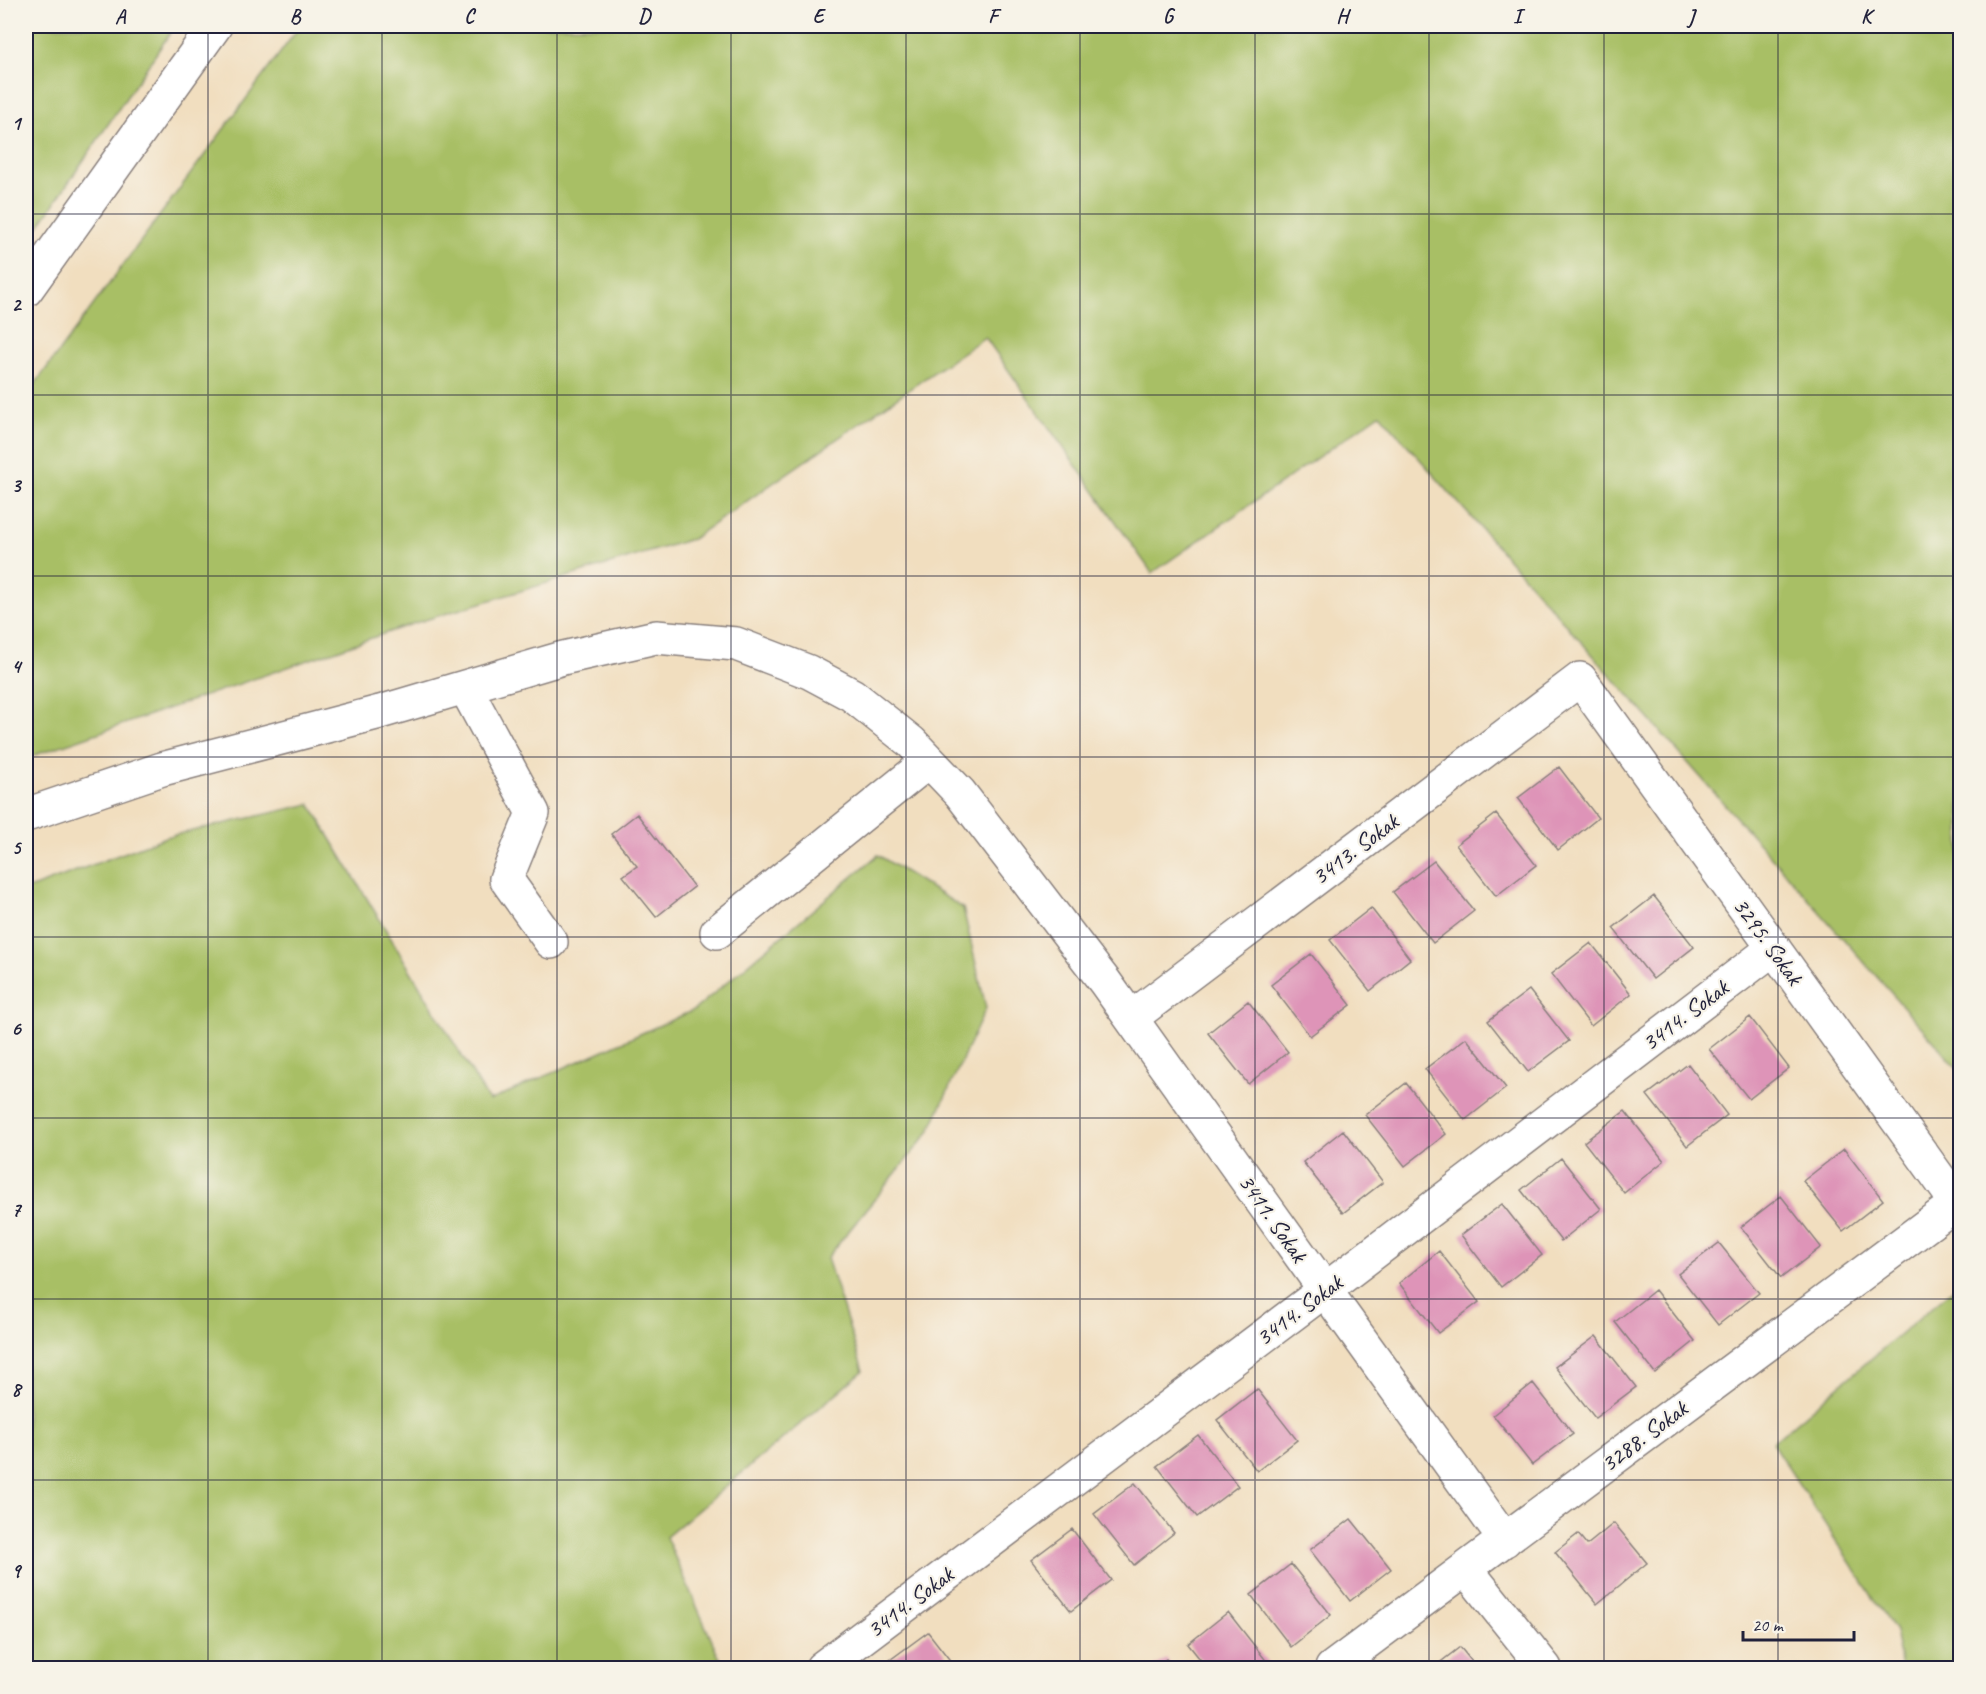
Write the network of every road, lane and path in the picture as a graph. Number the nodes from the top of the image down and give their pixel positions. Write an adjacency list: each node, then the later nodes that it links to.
1 (215, 26): 2 (street)
2 (26, 290)
3 (1580, 679): 9 (street, 3295. Sokak); 10 (street, 3413. Sokak)
4 (465, 687): 5 (street, 3411. Sokak); 6 (street, 3411. Sokak); 8 (street)
5 (929, 760): 7 (street); 10 (street, 3411. Sokak)
6 (26, 815)
7 (717, 932)
8 (551, 942)
9 (1774, 948): 11 (street, 3295. Sokak); 12 (street, 3414. Sokak)
10 (1131, 1018): 12 (street, 3411. Sokak)
11 (1957, 1203): 13 (street, 3288. Sokak)
12 (1325, 1290): 13 (street, 3411. Sokak); 15 (street, 3414. Sokak)
13 (1505, 1540): 14 (street, 3288. Sokak)
14 (1466, 1569): 16 (street, 3288. Sokak); 17 (street)
15 (822, 1668)
16 (1332, 1668)
17 (1545, 1668)

